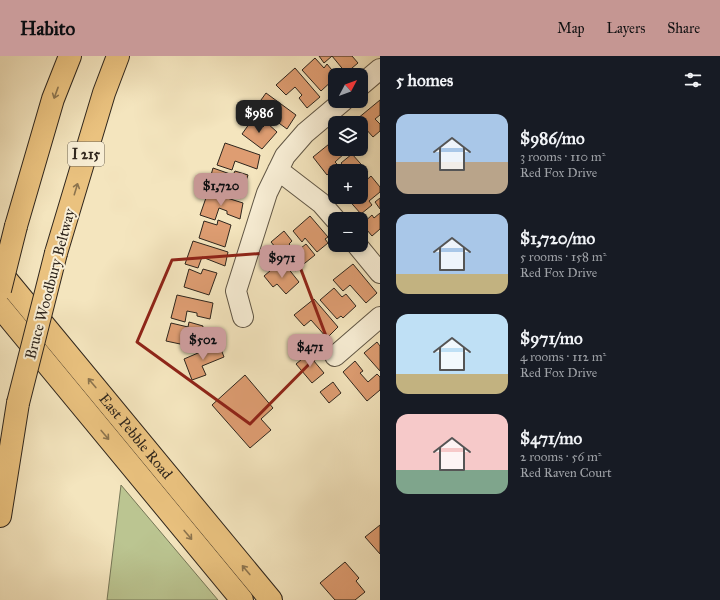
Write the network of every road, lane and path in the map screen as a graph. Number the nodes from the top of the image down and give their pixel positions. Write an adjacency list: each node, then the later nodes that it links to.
1 (70, 56): 11 (main road, one-way to 11, bridge)
2 (118, 56): 16 (main road, Bruce Woodbury Beltway / I 215, one-way to 2, bridge)
3 (380, 69): 4 (street)
4 (368, 80)
5 (335, 108): 6 (street)
6 (278, 170): 7 (street); 13 (street)
7 (329, 212)
8 (363, 252): 10 (street)
9 (0, 272): 18 (main road, East Pebble Road, one-way to 9)
10 (380, 273)
11 (0, 290)
12 (0, 307): 17 (main road, East Pebble Road, one-way to 17)
13 (243, 317)
14 (380, 317): 15 (street)
15 (335, 356)
16 (0, 516)
17 (242, 600)
18 (271, 600)

